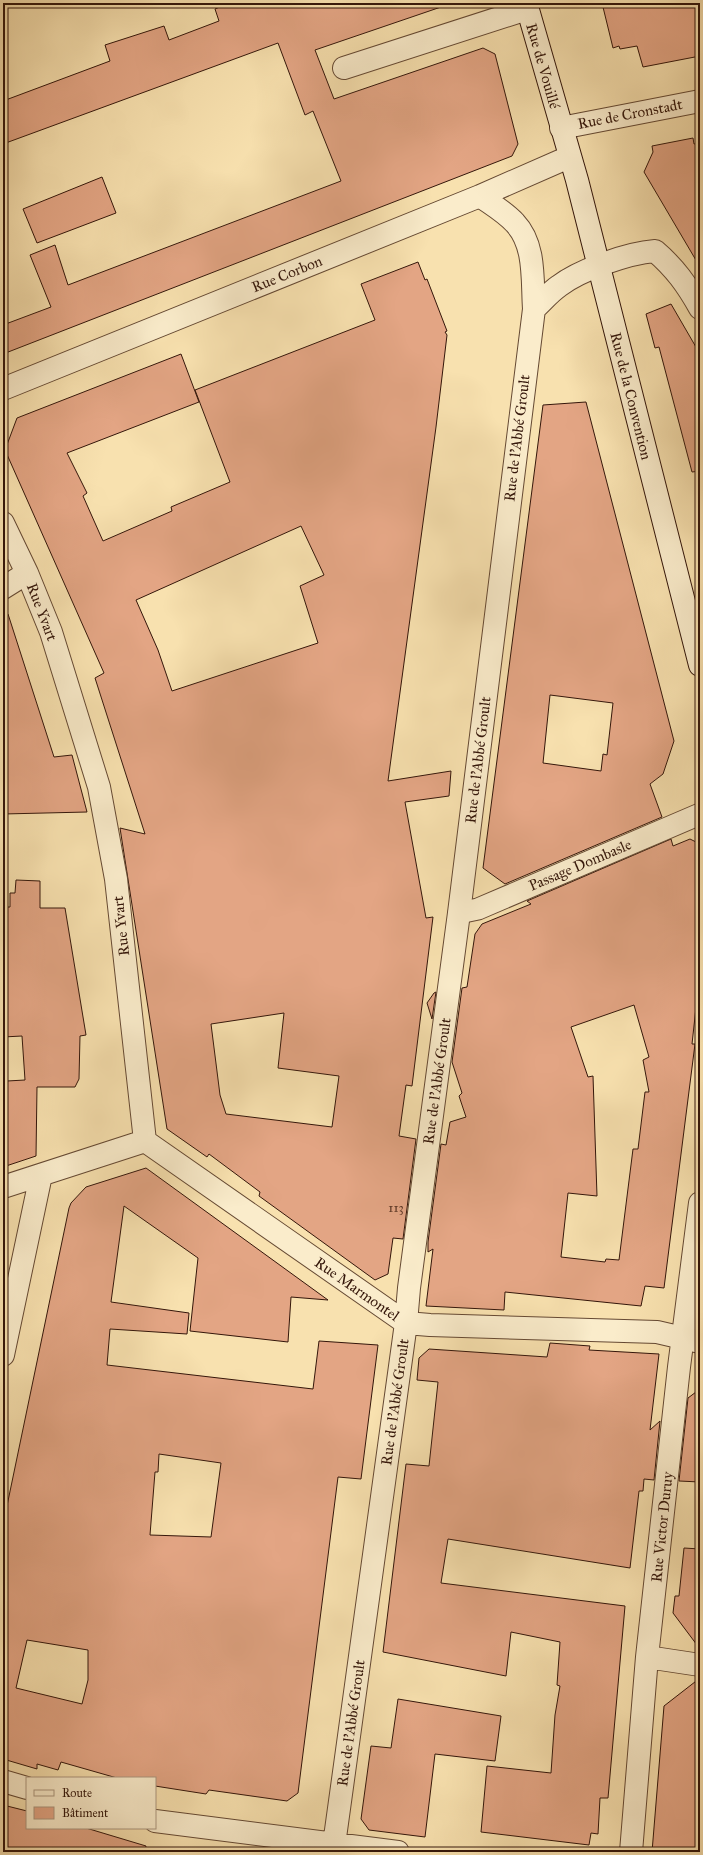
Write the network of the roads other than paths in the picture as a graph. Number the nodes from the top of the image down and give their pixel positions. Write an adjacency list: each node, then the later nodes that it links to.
1 (527, 6): 2 (street); 4 (street, Rue de Vouillé)
2 (344, 68)
3 (700, 100): 4 (street, Rue de Cronstadt)
4 (561, 128): 5 (street, Rue de la Convention)
5 (569, 157): 6 (street, Rue Corbon); 7 (street, Rue de la Convention)
6 (480, 196): 9 (street, Rue de l'Abbé Groult); 10 (street, Rue Corbon)
7 (598, 266): 8 (street); 9 (street); 14 (street, Rue de la Convention)
8 (700, 308)
9 (534, 309): 16 (street, Rue de l'Abbé Groult)
10 (3, 389)
11 (3, 523): 12 (street, Rue Yvart)
12 (27, 573): 13 (street); 17 (street, Rue Yvart)
13 (3, 588)
14 (700, 665)
15 (700, 814): 16 (street, Passage Dombasle)
16 (459, 913): 21 (street, Rue de l'Abbé Groult)
17 (145, 1141): 18 (street); 21 (street, Rue Marmontel)
18 (40, 1175): 19 (street); 23 (street)
19 (3, 1188)
20 (700, 1203): 22 (street, Rue Victor Duruy)
21 (406, 1323): 22 (street, Rue Marmontel); 29 (street, Rue de l'Abbé Groult)
22 (692, 1340): 24 (street, Rue Victor Duruy)
23 (3, 1355)
24 (647, 1657): 25 (street); 31 (street, Rue Victor Duruy)
25 (700, 1665)
26 (3, 1781): 27 (street)
27 (26, 1788)
28 (156, 1821): 29 (street)
29 (334, 1848): 30 (street)
30 (398, 1852)
31 (631, 1852)

